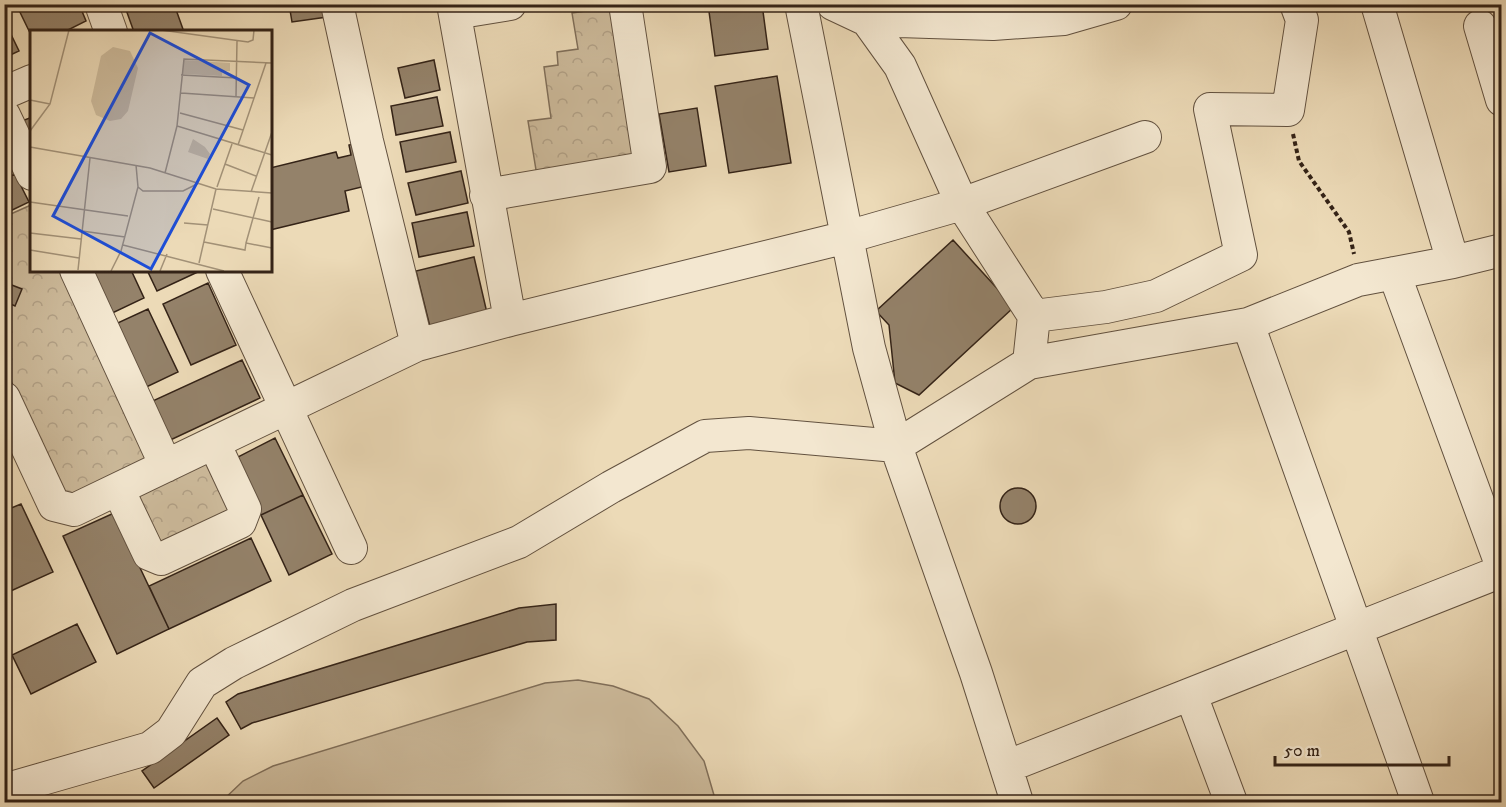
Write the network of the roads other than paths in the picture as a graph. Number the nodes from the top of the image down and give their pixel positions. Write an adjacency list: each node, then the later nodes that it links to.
1 (100, 4): 13 (street)
2 (337, 4): 31 (street)
3 (510, 4): 10 (street)
4 (625, 4): 20 (street)
5 (801, 4): 22 (street)
6 (833, 4): 11 (street)
7 (1116, 4): 11 (street)
8 (1296, 4): 28 (street)
9 (1377, 4): 24 (street)
10 (454, 9): 20 (street)
11 (867, 20): 21 (street)
12 (1480, 26): 16 (street)
13 (110, 30)
14 (30, 82): 15 (street)
15 (4, 93)
16 (1502, 100)
17 (4, 115): 19 (street)
18 (1145, 137): 21 (street)
19 (30, 170)
20 (486, 195): 29 (street)
21 (962, 204): 22 (street); 28 (street)
22 (847, 237): 29 (street); 36 (street)
23 (1502, 250): 24 (street)
24 (1453, 262): 27 (street)
25 (77, 272): 37 (street)
26 (223, 272): 34 (street)
27 (1394, 273): 30 (street); 40 (street)
28 (1034, 315): 32 (street)
29 (510, 320): 31 (street)
30 (1248, 324): 32 (street); 41 (street)
31 (417, 345): 34 (street)
32 (1029, 363): 36 (street)
33 (4, 398): 38 (street)
34 (286, 409): 35 (street); 39 (street)
35 (214, 443): 37 (street); 38 (street)
36 (896, 446): 43 (street); 44 (street)
37 (166, 466): 38 (street)
38 (118, 489)
39 (351, 548)
40 (1502, 569): 41 (street)
41 (1356, 630): 42 (street); 47 (street)
42 (1191, 695): 43 (street); 46 (street)
43 (1006, 767): 45 (street)
44 (4, 790)
45 (1017, 802)
46 (1231, 802)
47 (1418, 802)

